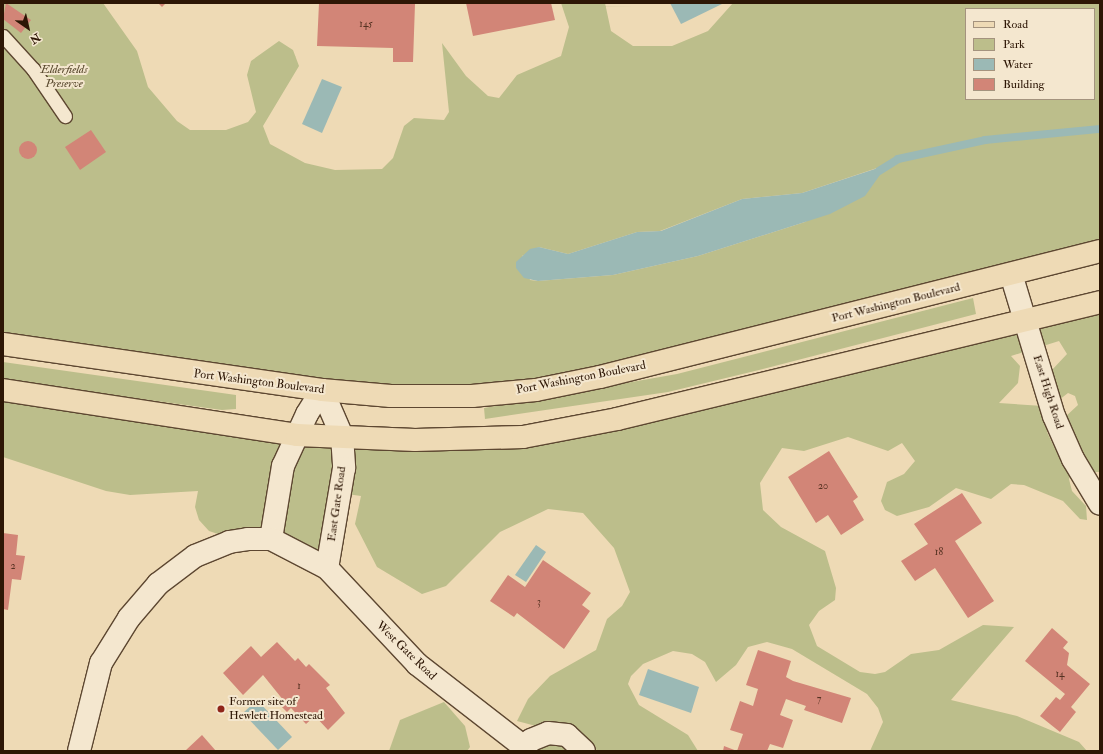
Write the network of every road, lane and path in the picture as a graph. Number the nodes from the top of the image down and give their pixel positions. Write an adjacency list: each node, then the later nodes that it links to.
1 (3, 36): 2 (lane)
2 (64, 116)
3 (1100, 251): 4 (main road, Port Washington Boulevard)
4 (1011, 274): 6 (street, East High Road); 9 (main road, Port Washington Boulevard)
5 (1100, 302): 6 (main road)
6 (1025, 321): 11 (main road); 12 (street, East High Road)
7 (3, 344): 9 (main road, Port Washington Boulevard)
8 (3, 390): 10 (main road)
9 (322, 390): 10 (street); 11 (street, East Gate Road)
10 (297, 435): 11 (main road); 13 (street)
11 (342, 436): 14 (street, East Gate Road)
12 (1100, 504)
13 (271, 539): 14 (street, West Gate Road); 16 (street)
14 (327, 568): 15 (street, West Gate Road)
15 (523, 749): 17 (street, West Gate Road)
16 (79, 751)
17 (584, 751)

